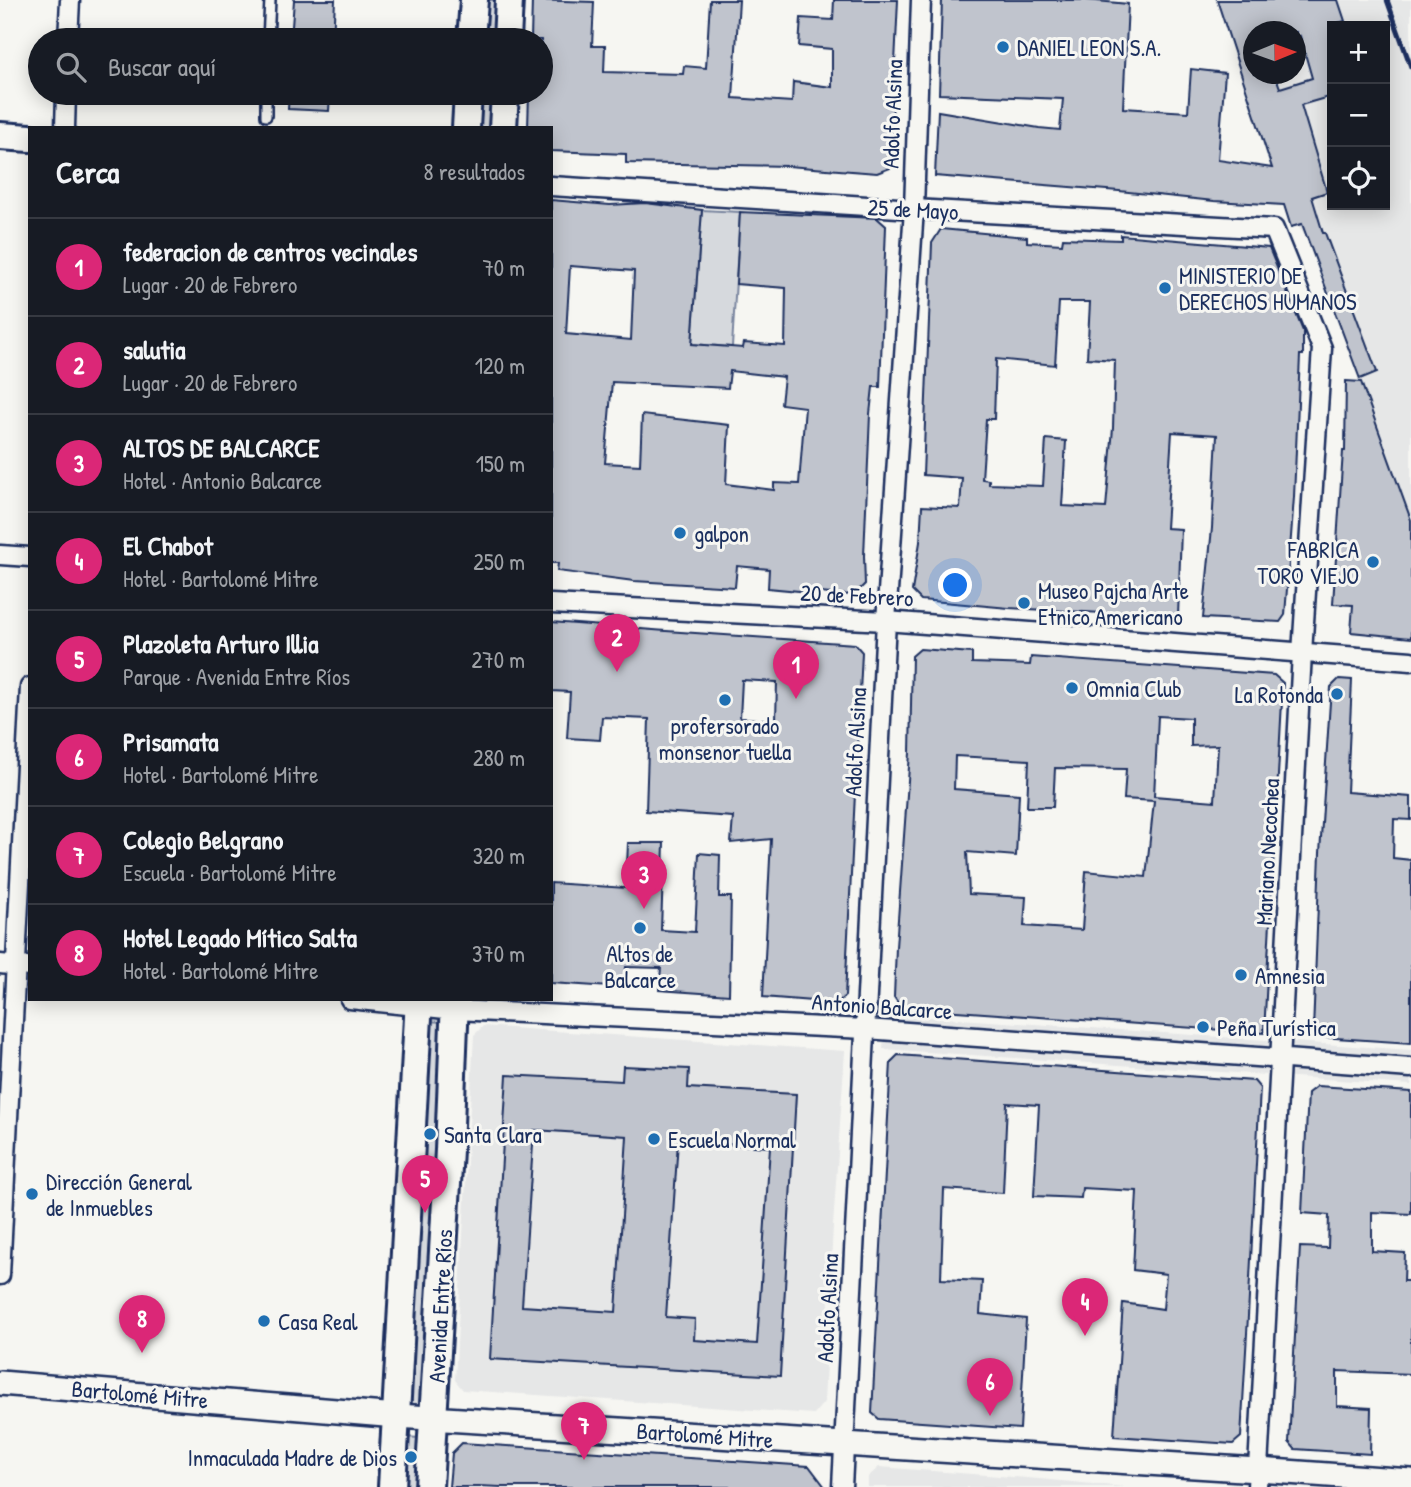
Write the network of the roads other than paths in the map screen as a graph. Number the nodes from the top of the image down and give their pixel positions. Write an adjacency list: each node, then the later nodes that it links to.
1 (70, 0): 6 (street)
2 (270, 0): 7 (lane)
3 (474, 0): 8 (main road)
4 (509, 0): 9 (main road)
5 (921, 0): 21 (street, Adolfo Alsina)
6 (69, 28)
7 (269, 28)
8 (472, 28)
9 (508, 28)
10 (66, 105): 15 (street)
11 (266, 105): 14 (lane)
12 (467, 105): 16 (main road)
13 (504, 105): 17 (main road)
14 (266, 116)
15 (65, 126)
16 (466, 126)
17 (503, 126)
18 (0, 136): 19 (main road)
19 (28, 138)
20 (553, 186): 21 (street, 25 de Mayo)
21 (914, 209): 22 (street, 25 de Mayo); 26 (street, Adolfo Alsina)
22 (1274, 229): 27 (street, Mariano Necochea)
23 (0, 555): 24 (street)
24 (28, 557)
25 (553, 604): 26 (street, 20 de Febrero)
26 (886, 621): 27 (street, 20 de Febrero); 34 (street, Adolfo Alsina)
27 (1302, 653): 28 (street, 20 de Febrero); 35 (street, Mariano Necochea)
28 (1411, 661)
29 (28, 724): 30 (street)
30 (15, 966): 37 (street)
31 (384, 1001): 32 (street, Antonio Balcarce)
32 (418, 1003): 33 (street, Antonio Balcarce); 39 (main road, Avenida Entre Ríos)
33 (455, 1005): 34 (street, Antonio Balcarce); 40 (main road, Avenida Entre Ríos)
34 (866, 1029): 35 (street, Antonio Balcarce); 41 (street, Adolfo Alsina)
35 (1281, 1059): 36 (street, Antonio Balcarce); 42 (street, Mariano Necochea)
36 (1411, 1068)
37 (0, 1275)
38 (0, 1383): 39 (street, Bartolomé Mitre)
39 (397, 1416): 40 (street, Bartolomé Mitre); 44 (main road, Avenida Entre Ríos)
40 (433, 1418): 41 (street, Bartolomé Mitre); 45 (main road, Avenida Entre Ríos)
41 (844, 1443): 42 (street, Bartolomé Mitre); 46 (street, Adolfo Alsina)
42 (1257, 1478): 43 (street, Bartolomé Mitre)
43 (1411, 1481)
44 (392, 1487)
45 (429, 1487)
46 (842, 1487)

